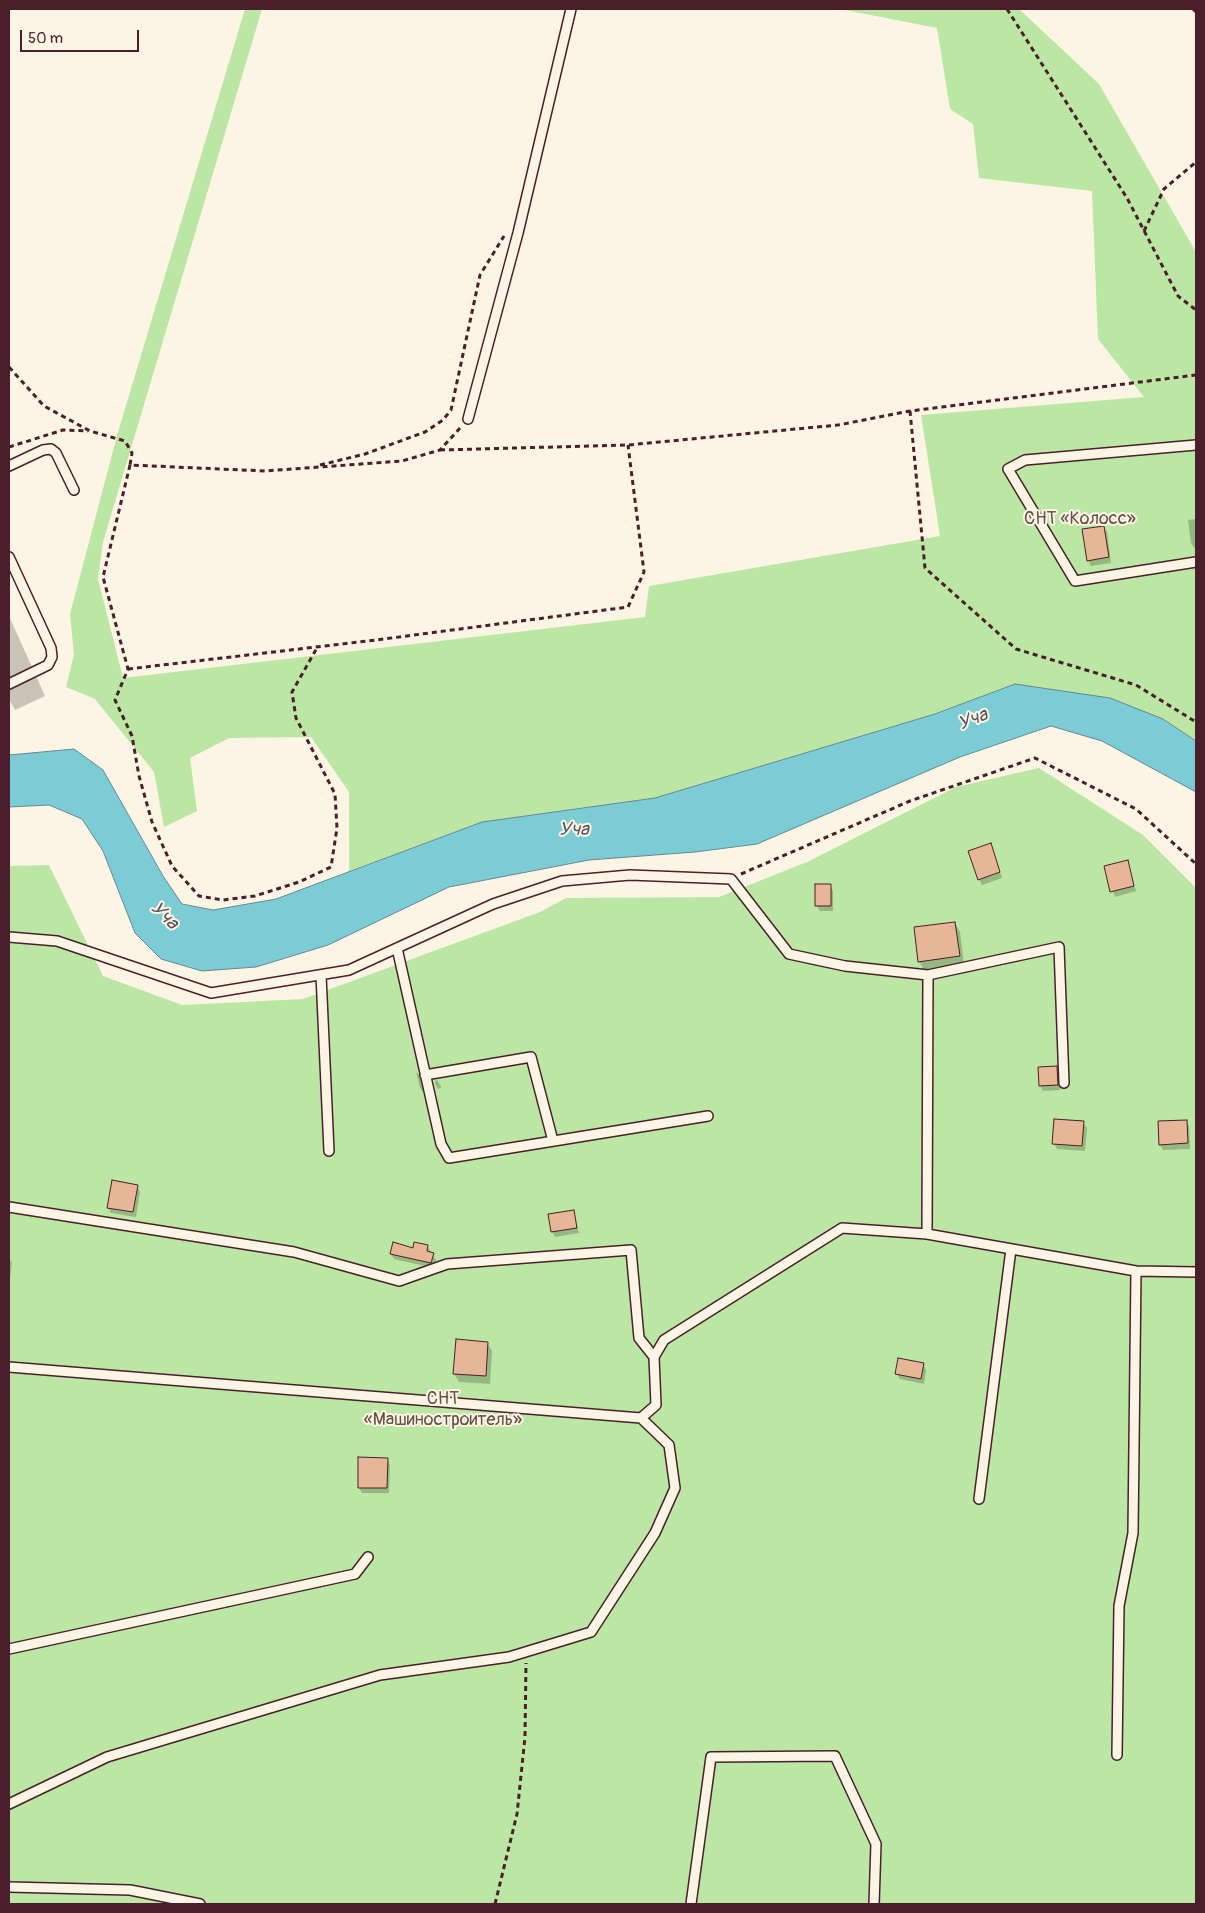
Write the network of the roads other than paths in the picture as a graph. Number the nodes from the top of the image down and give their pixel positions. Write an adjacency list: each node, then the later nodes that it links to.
1 (571, 9): 2 (lane)
2 (468, 419)
3 (1196, 445): 7 (lane)
4 (9, 466): 5 (lane)
5 (74, 490)
6 (9, 557): 8 (lane)
7 (1196, 562)
8 (9, 684)
9 (9, 937): 11 (lane)
10 (397, 948): 11 (lane); 12 (lane); 13 (lane)
11 (321, 975): 17 (lane)
12 (928, 975): 14 (lane); 19 (lane)
13 (426, 1075): 16 (lane); 16 (lane)
14 (1064, 1083)
15 (708, 1116): 16 (lane)
16 (553, 1141)
17 (329, 1151)
18 (9, 1207): 23 (lane)
19 (927, 1234): 20 (lane); 23 (lane)
20 (1011, 1249): 21 (lane); 26 (lane)
21 (1136, 1271): 22 (lane); 29 (lane)
22 (1196, 1272)
23 (654, 1357): 25 (lane)
24 (9, 1367): 25 (lane)
25 (642, 1418): 30 (lane)
26 (979, 1499)
27 (368, 1557): 28 (lane)
28 (9, 1649)
29 (1117, 1755)
30 (9, 1804)
31 (9, 1887): 32 (lane)
32 (200, 1904)
33 (691, 1904): 34 (lane)
34 (874, 1904)

